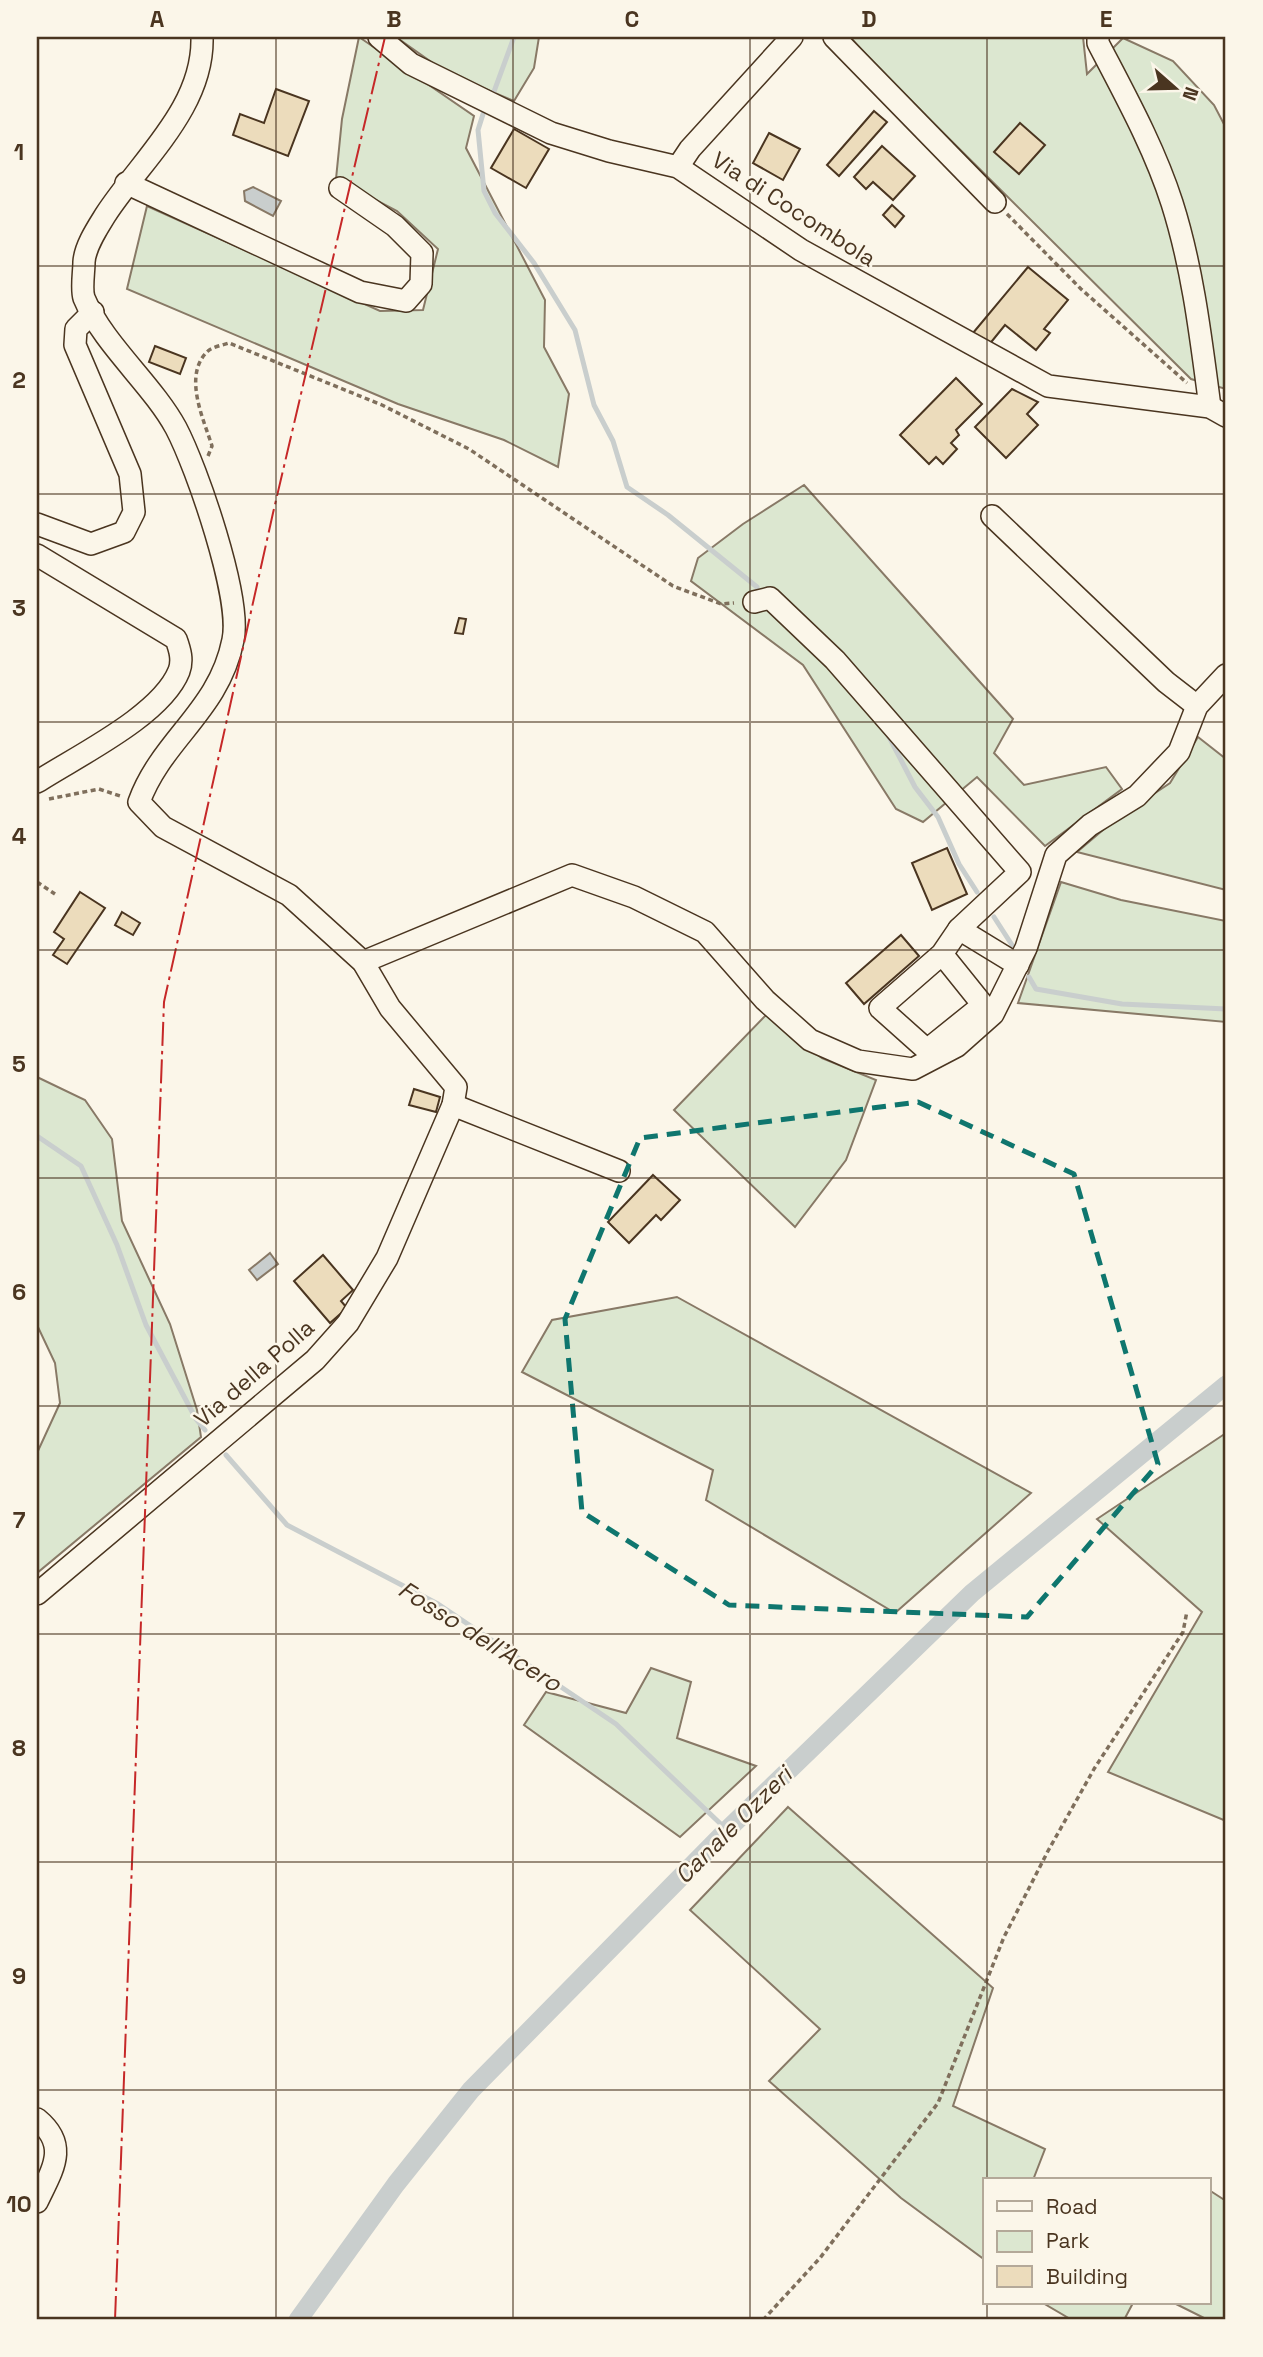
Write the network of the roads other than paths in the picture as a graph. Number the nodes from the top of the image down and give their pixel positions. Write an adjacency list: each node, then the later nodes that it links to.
1 (202, 37): 7 (street)
2 (379, 37): 6 (street, Via di Cocombola)
3 (792, 37): 6 (street)
4 (834, 37): 9 (street)
5 (1098, 37): 11 (street)
6 (678, 167): 11 (street, Via di Cocombola)
7 (126, 183): 8 (street); 10 (street)
8 (340, 188)
9 (995, 202)
10 (93, 312): 13 (street); 21 (street)
11 (1218, 412)
12 (992, 516): 17 (street)
13 (37, 524)
14 (37, 555): 18 (street)
15 (754, 602): 19 (street)
16 (1226, 675): 17 (street)
17 (1197, 706): 22 (street)
18 (39, 791)
19 (958, 929): 20 (street); 22 (street)
20 (942, 954): 20 (street)
21 (363, 962): 22 (street); 23 (street)
22 (1018, 965)
23 (453, 1105): 24 (street); 25 (street, Via della Polla)
24 (619, 1171)
25 (37, 1594)
26 (37, 2119): 27 (street)
27 (37, 2202)

